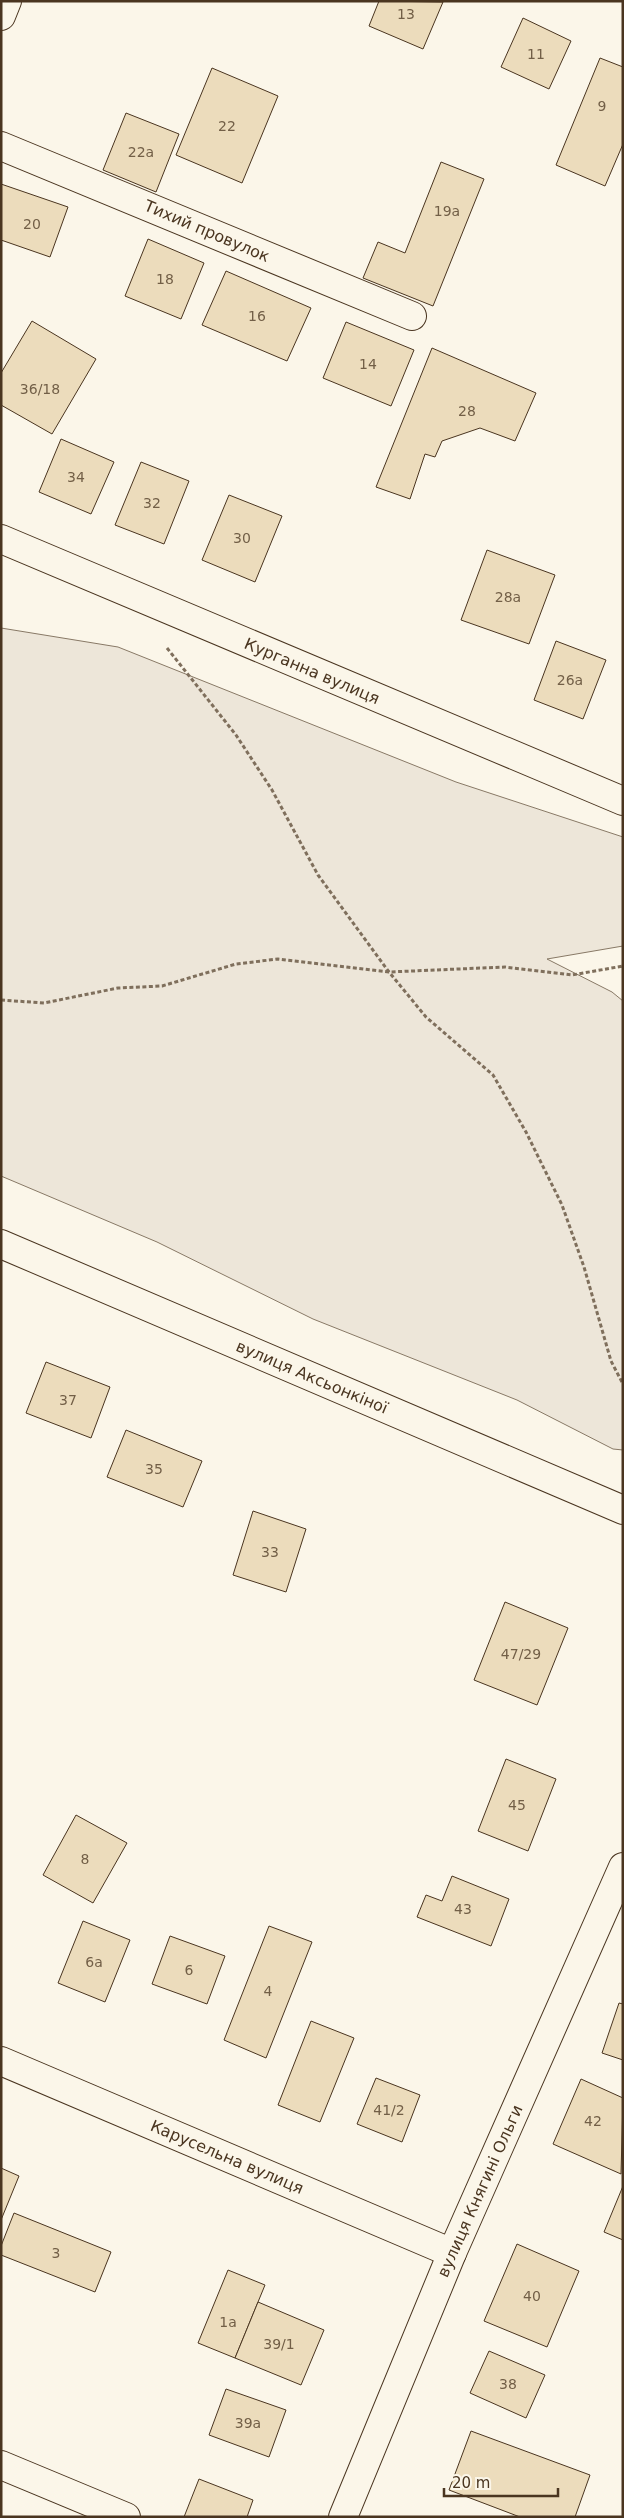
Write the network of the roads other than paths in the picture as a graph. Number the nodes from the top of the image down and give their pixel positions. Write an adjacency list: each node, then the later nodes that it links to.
1 (7, 1): 2 (street)
2 (1, 16)
3 (1, 146): 4 (street, Тихий провулок)
4 (412, 316)
5 (1, 540): 6 (street, Курганна вулиця)
6 (623, 801)
7 (1, 1244): 8 (street, вулиця Аксьонкіної)
8 (623, 1510)
9 (623, 1867): 11 (street, вулиця Княгині Ольги)
10 (1, 2061): 11 (street, Карусельна вулиця)
11 (452, 2253): 14 (street, вулиця Княгині Ольги)
12 (1, 2465): 13 (street)
13 (126, 2517)
14 (343, 2517)

